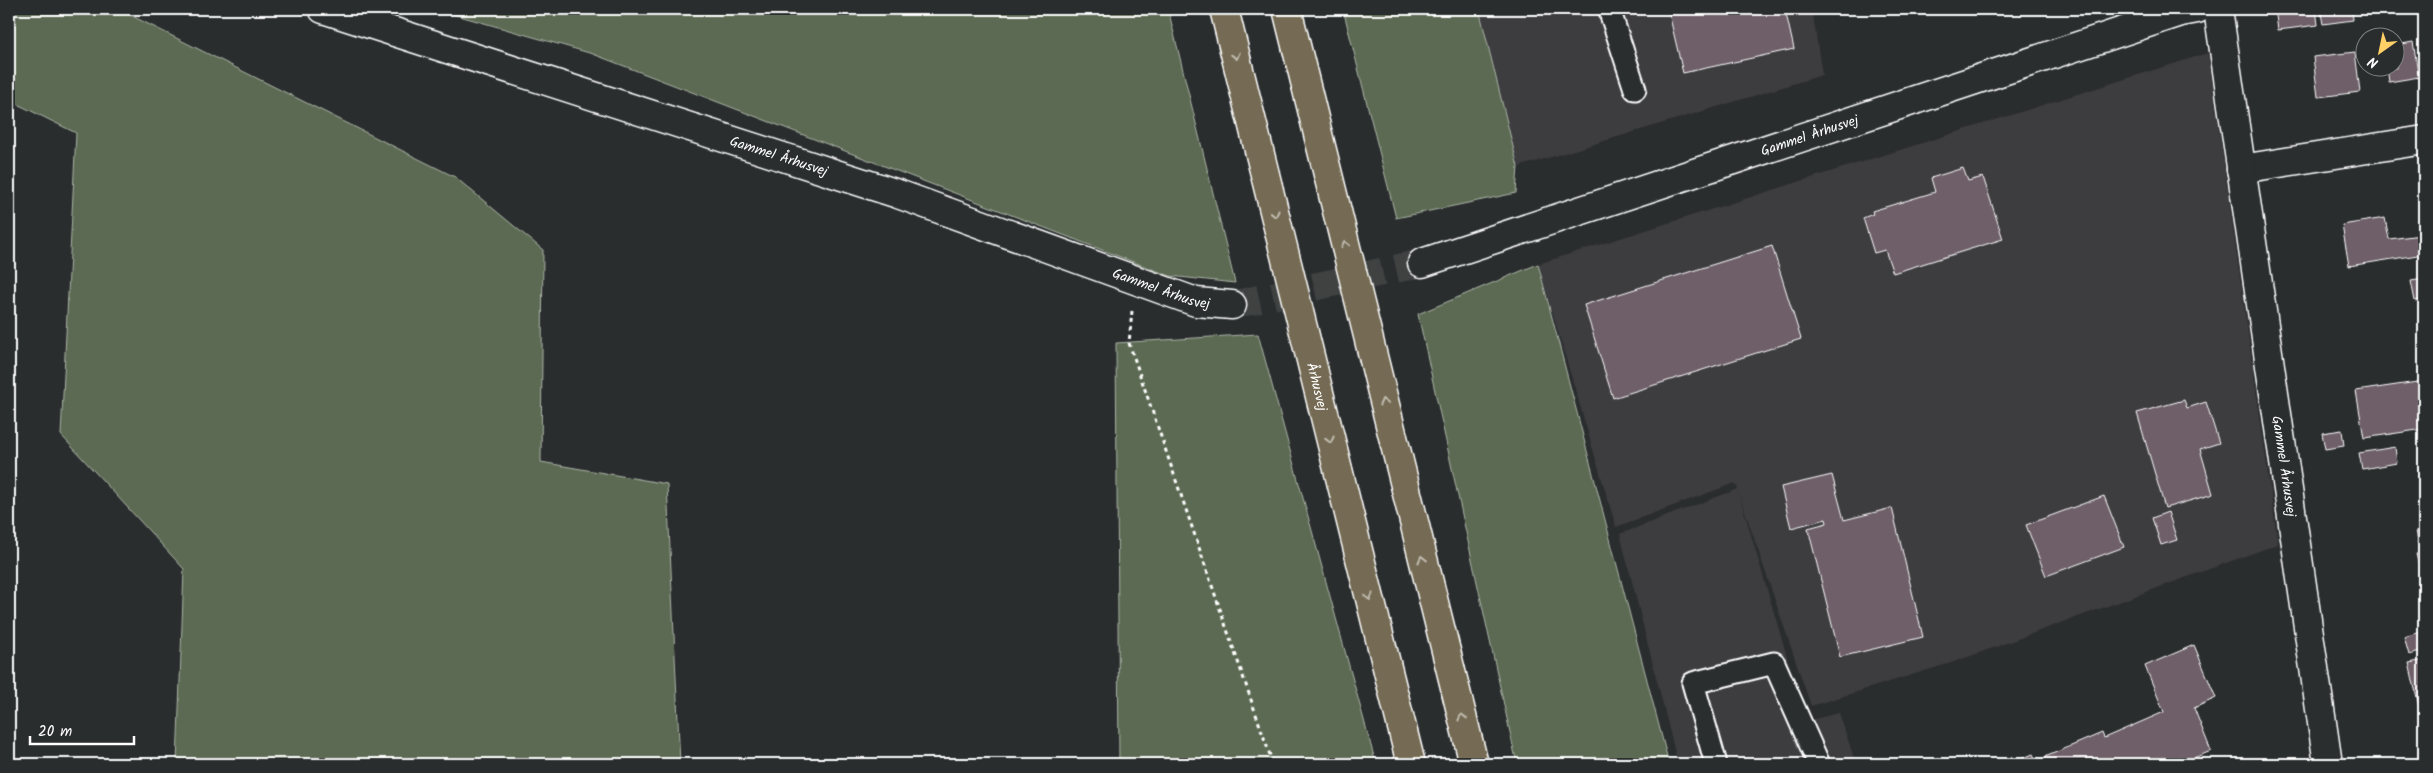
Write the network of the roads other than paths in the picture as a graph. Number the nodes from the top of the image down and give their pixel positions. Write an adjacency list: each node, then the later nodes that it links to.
1 (323, 9): 11 (street, Gammel Århusvej)
2 (1224, 9): 12 (main road, Århusvej, one-way to 12)
3 (1287, 9): 13 (main road, one-way to 3)
4 (1609, 9): 7 (lane)
5 (2197, 9): 10 (street, Gammel Århusvej)
6 (2218, 9): 9 (street, Gammel Århusvej)
7 (1635, 89)
8 (2424, 140): 9 (street)
9 (2240, 168): 16 (street, Gammel Århusvej)
10 (1422, 263)
11 (1232, 305)
12 (1411, 764)
13 (1474, 764)
14 (1716, 764): 15 (lane)
15 (1819, 764)
16 (2328, 764)

